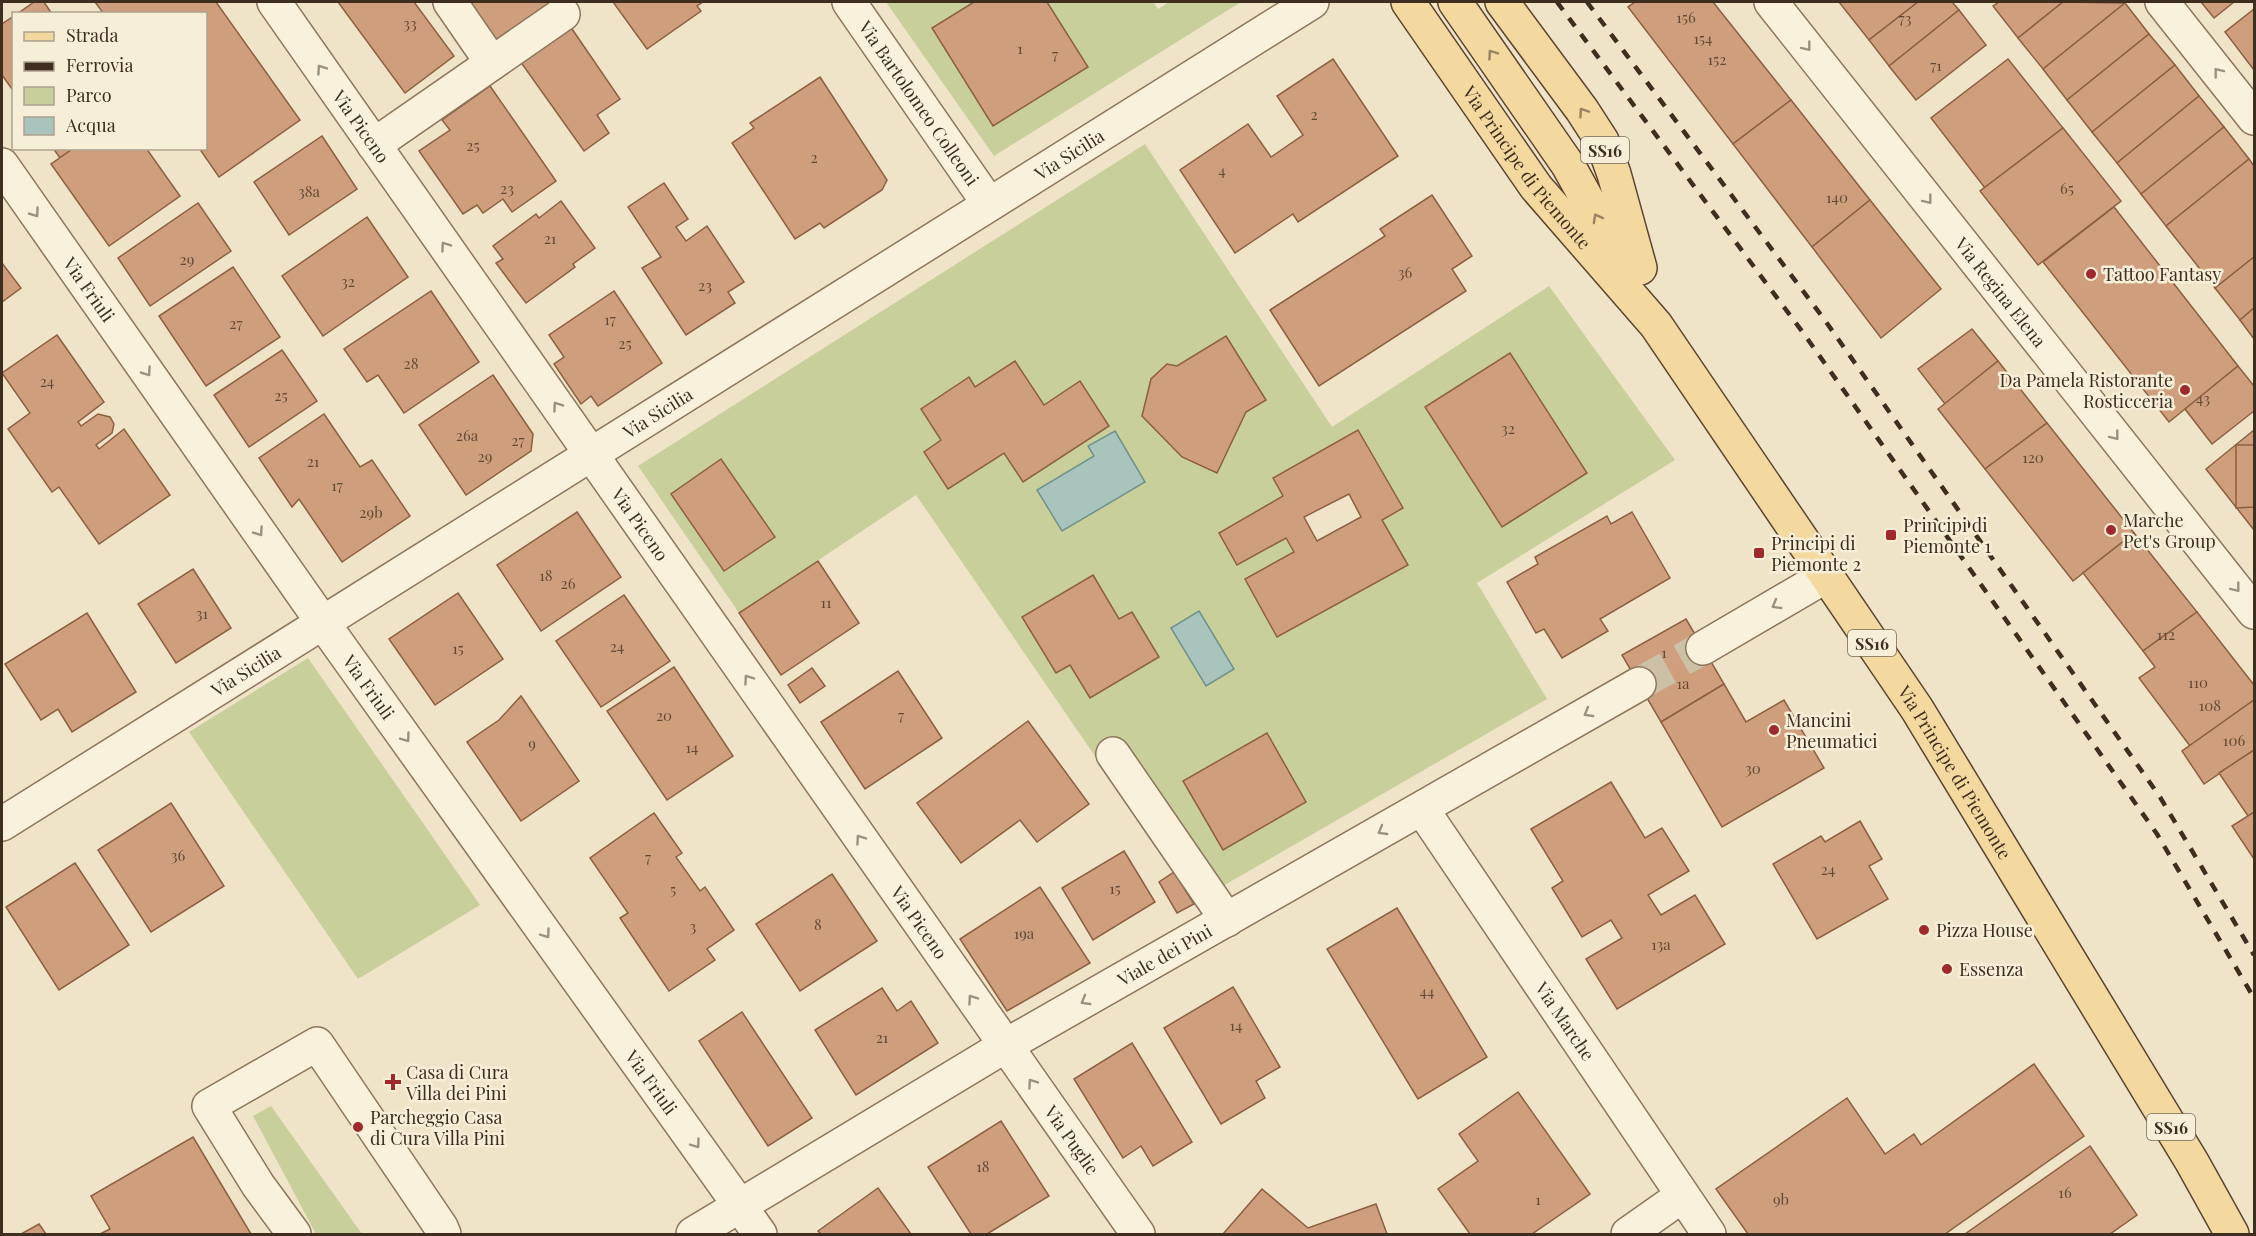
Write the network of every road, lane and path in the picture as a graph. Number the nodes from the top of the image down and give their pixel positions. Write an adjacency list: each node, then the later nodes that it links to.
1 (273, 2): 13 (street, Via Piceno, one-way to 1)
2 (450, 2): 11 (street)
3 (849, 2): 15 (street, Via Bartolomeo Colleoni)
4 (1312, 2): 15 (street, Via Sicilia)
5 (1408, 2): 16 (main road, Via Principe di Piemonte / SS16)
6 (1455, 2): 16 (main road, one-way to 6)
7 (1502, 2): 16 (main road, Via Principe di Piemonte / SS16, one-way to 7)
8 (1771, 2): 19 (street, Via Regina Elena, one-way to 19)
9 (2162, 2): 12 (street, one-way to 9)
10 (563, 14): 11 (street)
11 (492, 63): 13 (street)
12 (2254, 118)
13 (374, 145): 17 (street, Via Piceno, one-way to 13)
14 (2, 165): 20 (street, Via Friuli, one-way to 20)
15 (989, 204): 17 (street, Via Sicilia)
16 (1656, 325): 18 (main road, Via Principe di Piemonte / SS16)
17 (591, 454): 20 (street, Via Sicilia); 27 (street, Via Piceno, one-way to 17)
18 (1827, 576): 21 (street, one-way to 21); 37 (main road, Via Principe di Piemonte / SS16)
19 (2254, 612)
20 (323, 622): 25 (street, Via Sicilia); 29 (street, Via Friuli, one-way to 29)
21 (1703, 648)
22 (1639, 684): 24 (street, Viale dei Pini, one-way to 24)
23 (1113, 754): 26 (street)
24 (1422, 809): 26 (street, Viale dei Pini, one-way to 26); 28 (street, Via Marche)
25 (2, 824)
26 (1227, 920): 27 (street, Viale dei Pini, one-way to 27)
27 (1005, 1046): 29 (street, Viale dei Pini); 34 (street, Via Puglie, one-way to 27)
28 (1682, 1196): 35 (street); 36 (street, Via Marche)
29 (740, 1206): 32 (street, Viale dei Pini); 33 (street, Via Friuli)
30 (294, 1234): 31 (street)
31 (444, 1234)
32 (693, 1234)
33 (760, 1234)
34 (1138, 1234)
35 (1628, 1234)
36 (1709, 1234)
37 (2232, 1234)

